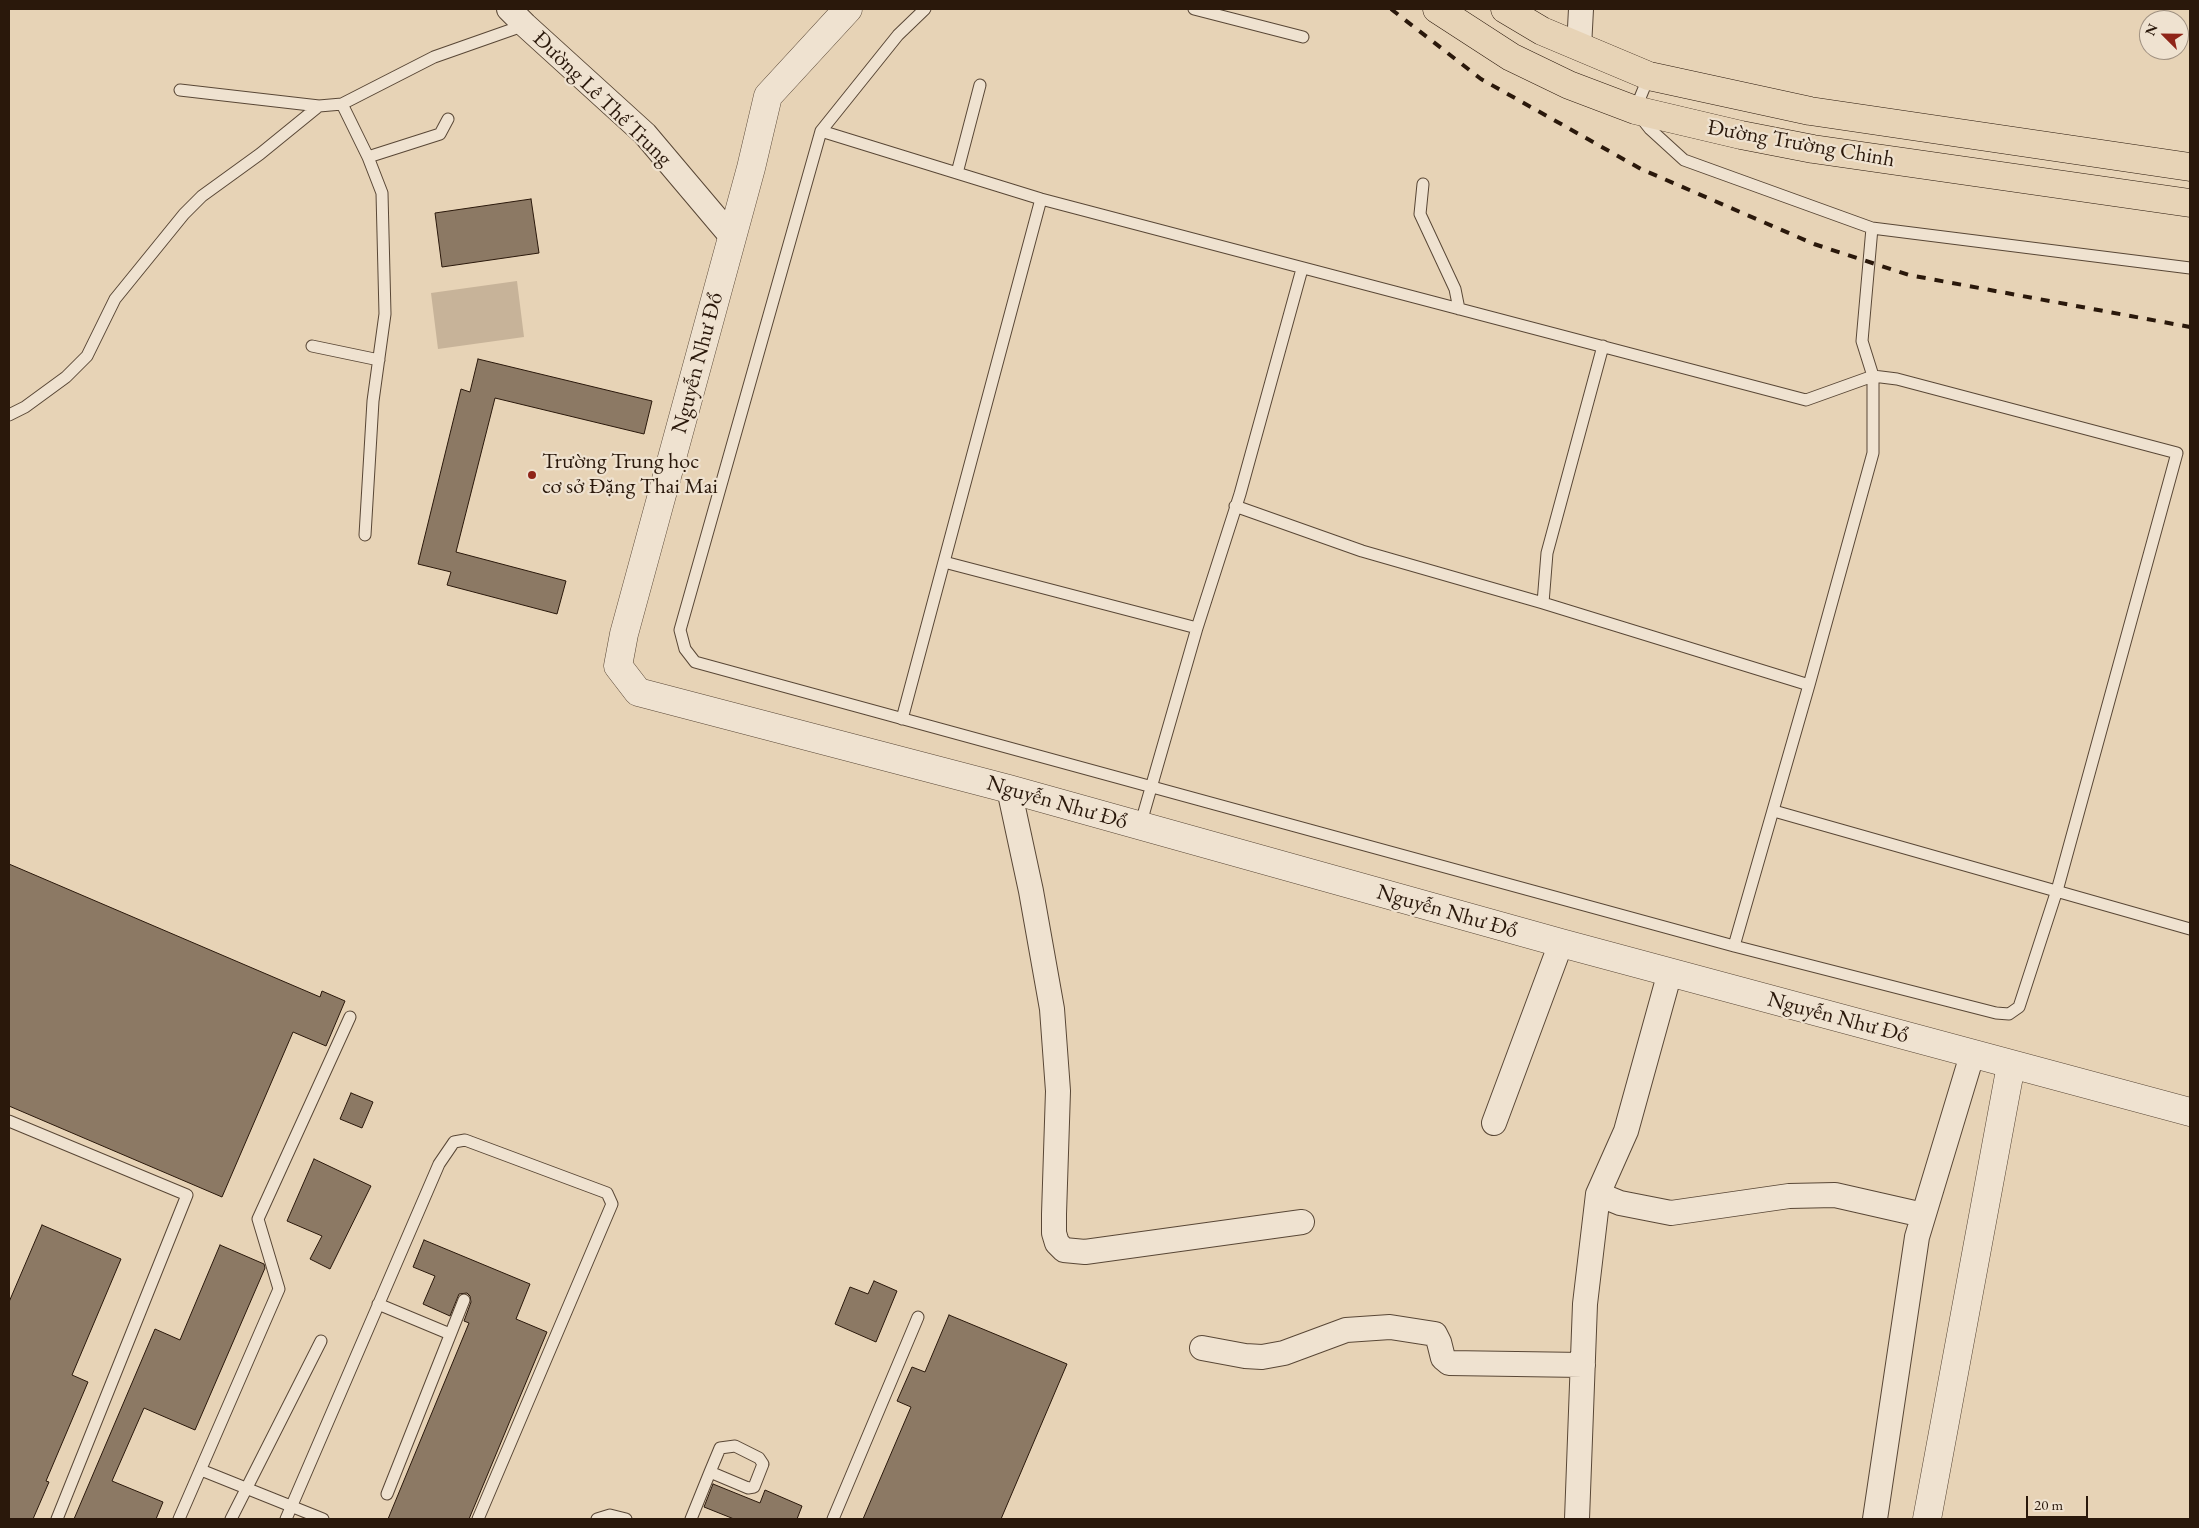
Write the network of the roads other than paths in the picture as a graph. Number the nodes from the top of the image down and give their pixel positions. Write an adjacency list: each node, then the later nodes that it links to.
1 (848, 9): 25 (street, Nguyễn Như Đổ)
2 (925, 9): 17 (lane)
3 (1194, 9): 8 (lane)
4 (1437, 9): 15 (highway, Đường Trường Chinh)
5 (1505, 9): 9 (highway, Đường Trường Chinh)
6 (1581, 9): 9 (street)
7 (517, 17): 13 (lane); 25 (street, Đường Lê Thế Trung)
8 (1303, 37)
9 (1578, 47): 10 (highway, Đường Trường Chinh)
10 (1649, 76): 15 (lane); 19 (highway, Đường Trường Chinh)
11 (980, 85): 20 (lane)
12 (180, 90): 14 (lane)
13 (342, 104): 14 (lane); 18 (lane)
14 (319, 106): 33 (lane)
15 (1635, 110): 23 (highway, Đường Trường Chinh); 24 (lane)
16 (448, 119): 18 (lane)
17 (821, 131): 20 (lane); 40 (lane)
18 (368, 157): 31 (lane)
19 (2190, 167)
20 (957, 173): 22 (lane)
21 (1424, 184): 28 (lane)
22 (1042, 199): 27 (lane); 36 (lane)
23 (2190, 203)
24 (1872, 228): 26 (lane); 32 (lane)
25 (732, 236): 42 (street, Nguyễn Như Đổ)
26 (2190, 268)
27 (1302, 269): 28 (lane); 34 (lane)
28 (1459, 309): 30 (lane)
29 (312, 346): 31 (lane)
30 (1603, 346): 32 (lane); 37 (lane)
31 (379, 360): 35 (lane)
32 (1873, 376): 39 (lane); 45 (lane)
33 (9, 415)
34 (1234, 506): 37 (lane); 38 (lane)
35 (365, 535)
36 (944, 562): 38 (lane); 40 (lane)
37 (1543, 603): 39 (lane)
38 (1197, 628): 41 (lane)
39 (1809, 685): 43 (lane)
40 (902, 719): 41 (lane)
41 (1152, 787): 44 (lane); 48 (lane)
42 (1008, 789): 44 (street, Nguyễn Như Đổ); 58 (street)
43 (1774, 811): 45 (lane); 48 (lane)
44 (1140, 826): 47 (street, Nguyễn Như Đổ)
45 (2057, 891): 46 (lane); 48 (lane)
46 (2190, 929)
47 (1561, 943): 49 (street, Nguyễn Như Đổ); 55 (street)
48 (1734, 946)
49 (1670, 972): 51 (street, Nguyễn Như Đổ); 56 (street)
50 (350, 1017): 66 (lane)
51 (1972, 1054): 52 (street, Nguyễn Như Đổ); 57 (street)
52 (2011, 1065): 53 (street, Nguyễn Như Đổ); 83 (street)
53 (2190, 1112)
54 (9, 1121): 71 (lane)
55 (1494, 1123)
56 (1598, 1194): 57 (street); 65 (street)
57 (1923, 1216): 82 (street)
58 (1302, 1222)
59 (464, 1300): 62 (lane)
60 (378, 1304): 62 (lane); 70 (lane); 76 (lane)
61 (918, 1317): 80 (lane)
62 (450, 1334): 69 (lane)
63 (321, 1342): 68 (lane)
64 (1202, 1348): 65 (street)
65 (1583, 1365): 81 (street)
66 (201, 1470): 68 (lane); 72 (lane)
67 (710, 1472): 67 (lane); 79 (lane)
68 (246, 1488): 70 (lane); 73 (lane)
69 (387, 1494)
70 (292, 1506): 74 (lane); 75 (lane)
71 (57, 1519)
72 (179, 1519)
73 (231, 1519)
74 (286, 1519)
75 (323, 1519)
76 (478, 1519)
77 (597, 1519): 78 (lane)
78 (626, 1519)
79 (690, 1519)
80 (833, 1519)
81 (1577, 1519)
82 (1876, 1519)
83 (1927, 1519)

